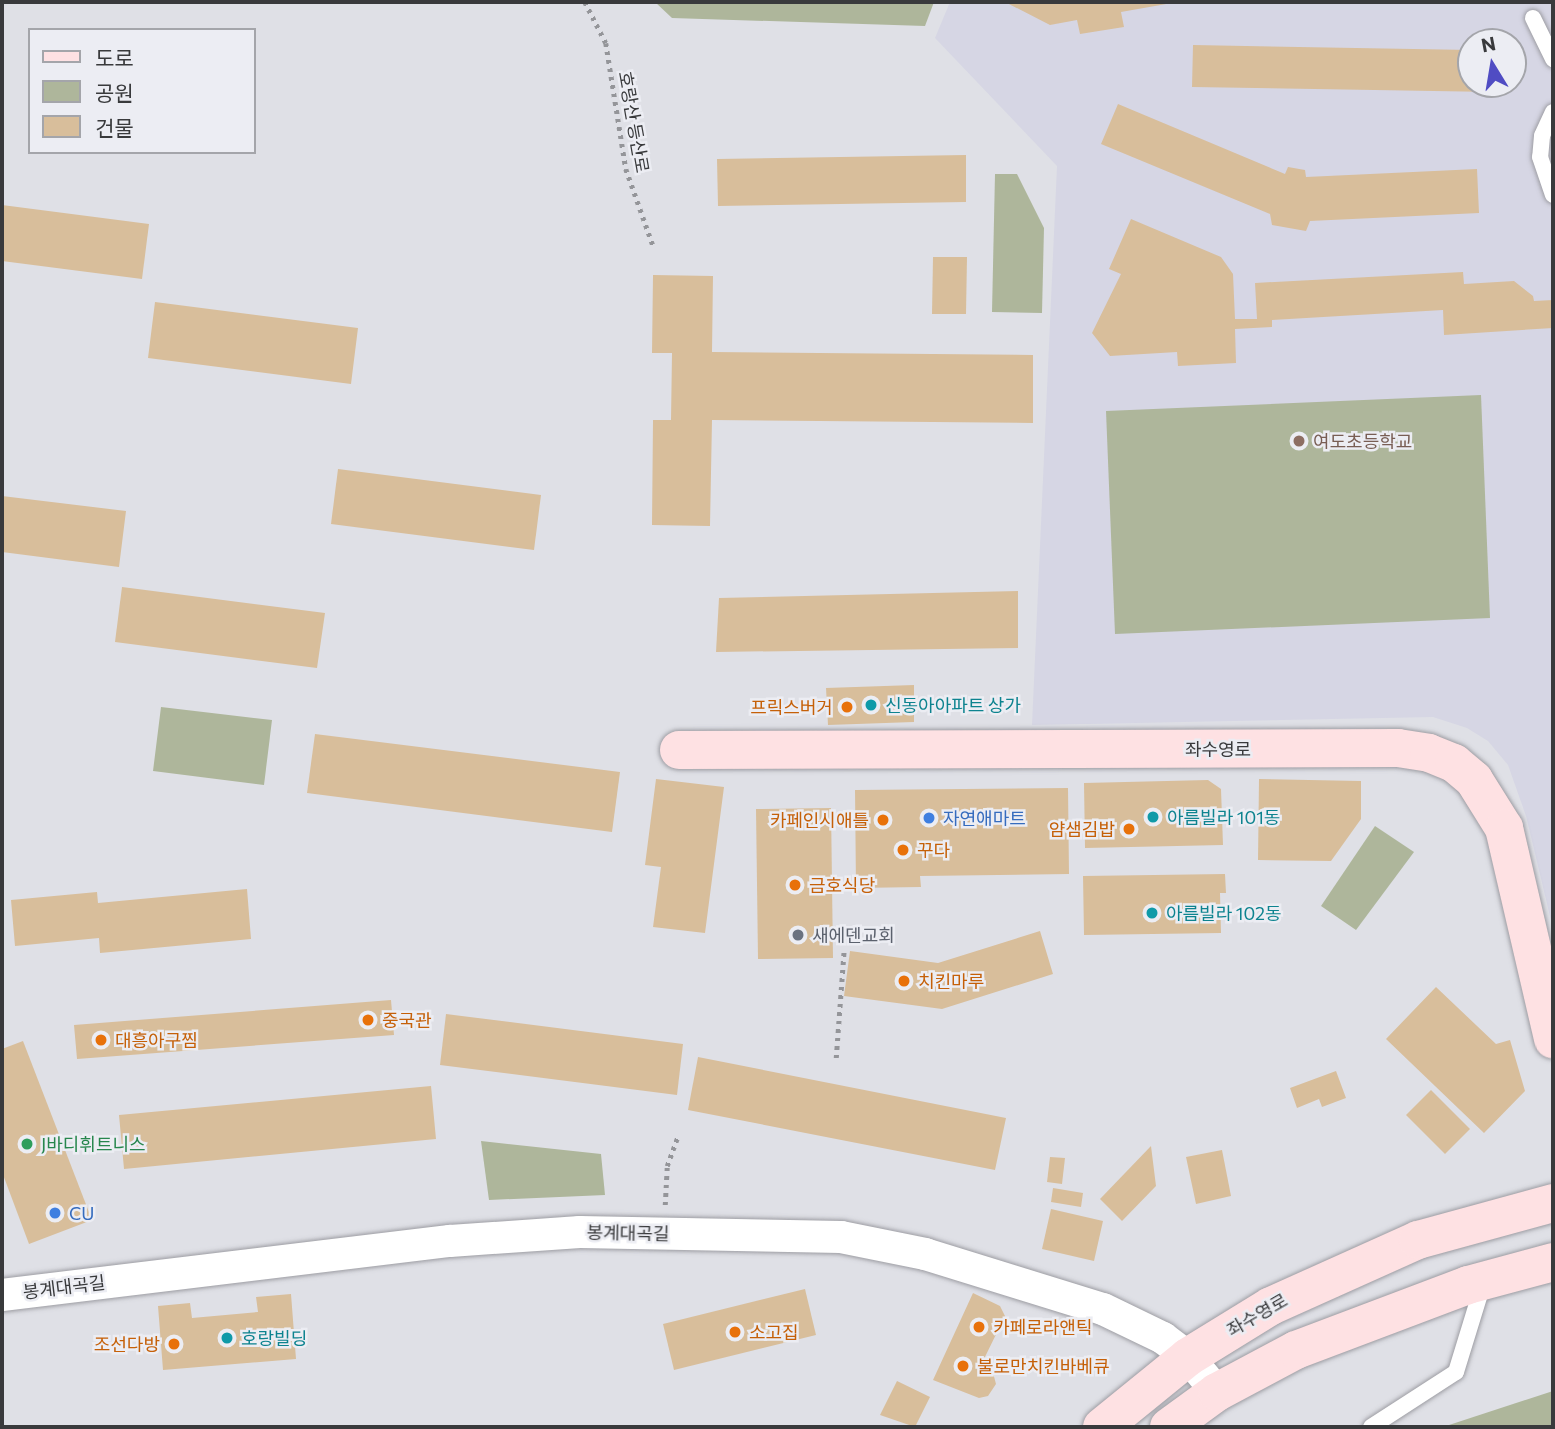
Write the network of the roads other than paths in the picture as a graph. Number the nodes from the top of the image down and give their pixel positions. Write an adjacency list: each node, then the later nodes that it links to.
1 (1533, 18): 2 (lane)
2 (1553, 59)
3 (1553, 112): 4 (lane)
4 (1553, 195)
5 (679, 750): 6 (street, 좌수영로)
6 (1553, 1039)
7 (1553, 1203): 11 (street, 좌수영로)
8 (1553, 1262): 9 (street)
9 (1484, 1280): 12 (street); 15 (lane)
10 (2, 1295): 11 (street, 봉계대곡길)
11 (1188, 1357): 12 (street, 봉계대곡길); 13 (street, 좌수영로)
12 (1217, 1392): 14 (street)
13 (1102, 1427)
14 (1169, 1427)
15 (1371, 1427)

